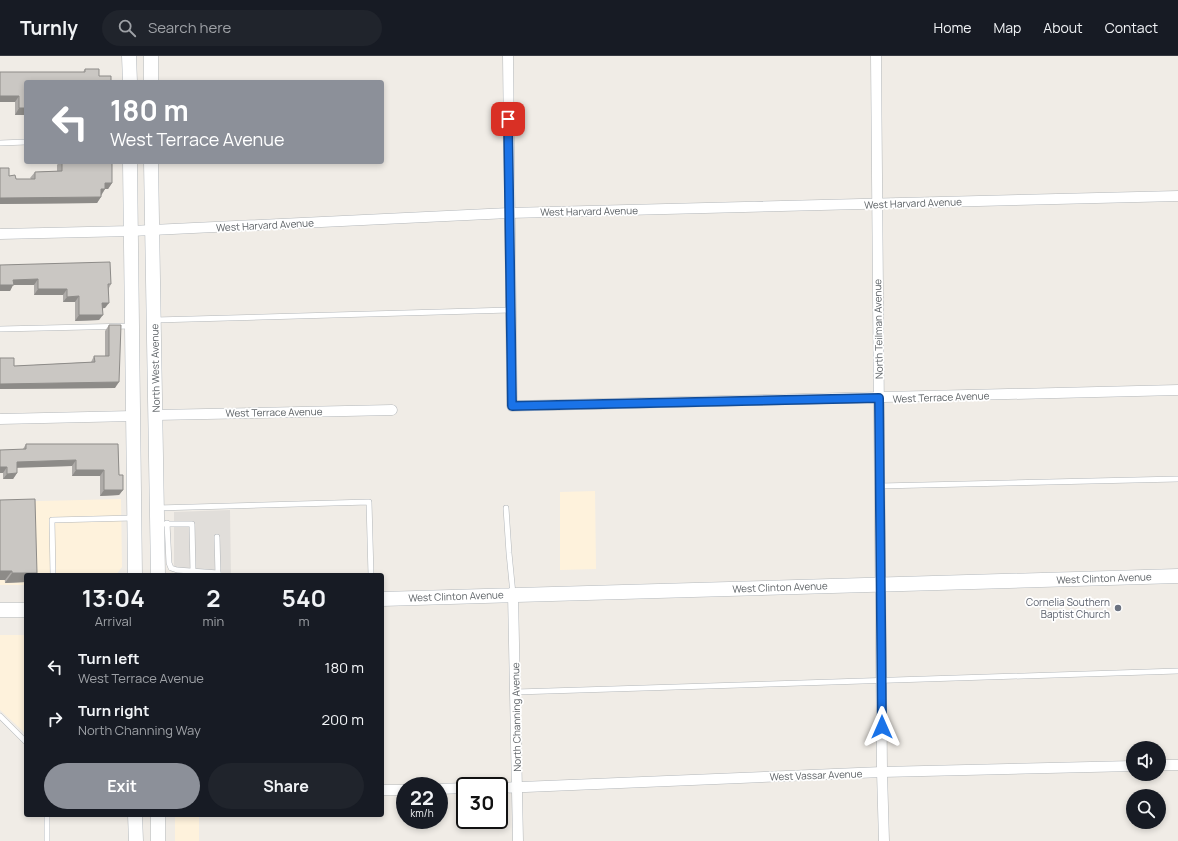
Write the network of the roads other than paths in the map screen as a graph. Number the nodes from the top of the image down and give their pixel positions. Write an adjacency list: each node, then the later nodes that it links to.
1 (129, 56): 5 (main road)
2 (151, 56): 6 (main road)
3 (508, 56): 13 (street)
4 (876, 56): 12 (street, North Teilman Avenue)
5 (130, 80)
6 (151, 80)
7 (0, 142): 8 (lane)
8 (24, 142)
9 (130, 164): 15 (main road)
10 (151, 164): 14 (main road, North West Avenue)
11 (1178, 196): 12 (street, West Harvard Avenue)
12 (877, 204): 13 (street, West Harvard Avenue); 22 (street, North Teilman Avenue)
13 (509, 213): 14 (street, West Harvard Avenue); 17 (street)
14 (151, 230): 15 (street, West Harvard Avenue); 18 (main road, North West Avenue)
15 (131, 231): 16 (street, West Harvard Avenue); 19 (main road)
16 (0, 234)
17 (511, 310): 18 (lane); 22 (street, West Terrace Avenue)
18 (154, 320): 24 (main road, North West Avenue)
19 (131, 326): 20 (lane); 25 (main road)
20 (0, 329)
21 (1178, 390): 22 (street, West Terrace Avenue)
22 (879, 398): 28 (street, North Teilman Avenue)
23 (392, 410): 24 (street, West Terrace Avenue)
24 (156, 414): 29 (main road, North West Avenue)
25 (133, 416): 26 (street); 31 (main road)
26 (0, 418)
27 (1178, 479): 28 (lane)
28 (880, 486): 42 (street, North Teilman Avenue)
29 (157, 508): 32 (main road, North West Avenue); 40 (lane)
30 (506, 508): 43 (lane)
31 (134, 518): 35 (lane); 36 (main road)
32 (162, 524): 34 (lane); 34 (lane); 37 (main road, North West Avenue)
33 (218, 538): 39 (lane)
34 (193, 572): 38 (lane)
35 (53, 573)
36 (135, 573)
37 (158, 573)
38 (206, 573)
39 (218, 573)
40 (370, 573)
41 (1178, 576): 42 (main road, West Clinton Avenue)
42 (881, 584): 43 (main road, West Clinton Avenue); 48 (street, North Teilman Avenue)
43 (514, 594): 44 (main road, West Clinton Avenue); 49 (street, North Channing Avenue)
44 (384, 599)
45 (0, 610): 46 (main road)
46 (24, 610)
47 (1178, 671): 48 (lane)
48 (882, 681): 49 (lane); 55 (street, North Teilman Avenue)
49 (516, 692): 56 (street, North Channing Avenue)
50 (0, 716): 51 (lane)
51 (24, 740)
52 (1178, 765): 54 (street)
53 (1126, 766): 55 (street, West Vassar Avenue)
54 (1166, 766)
55 (882, 772): 56 (street, West Vassar Avenue); 67 (street, North Teilman Avenue)
56 (518, 787): 57 (street, West Vassar Avenue); 66 (street, North Channing Avenue)
57 (508, 788)
58 (384, 790): 59 (street)
59 (396, 790)
60 (47, 817): 63 (lane)
61 (135, 817): 64 (main road)
62 (158, 817): 65 (main road)
63 (46, 841)
64 (136, 841)
65 (158, 841)
66 (518, 841)
67 (884, 841)

